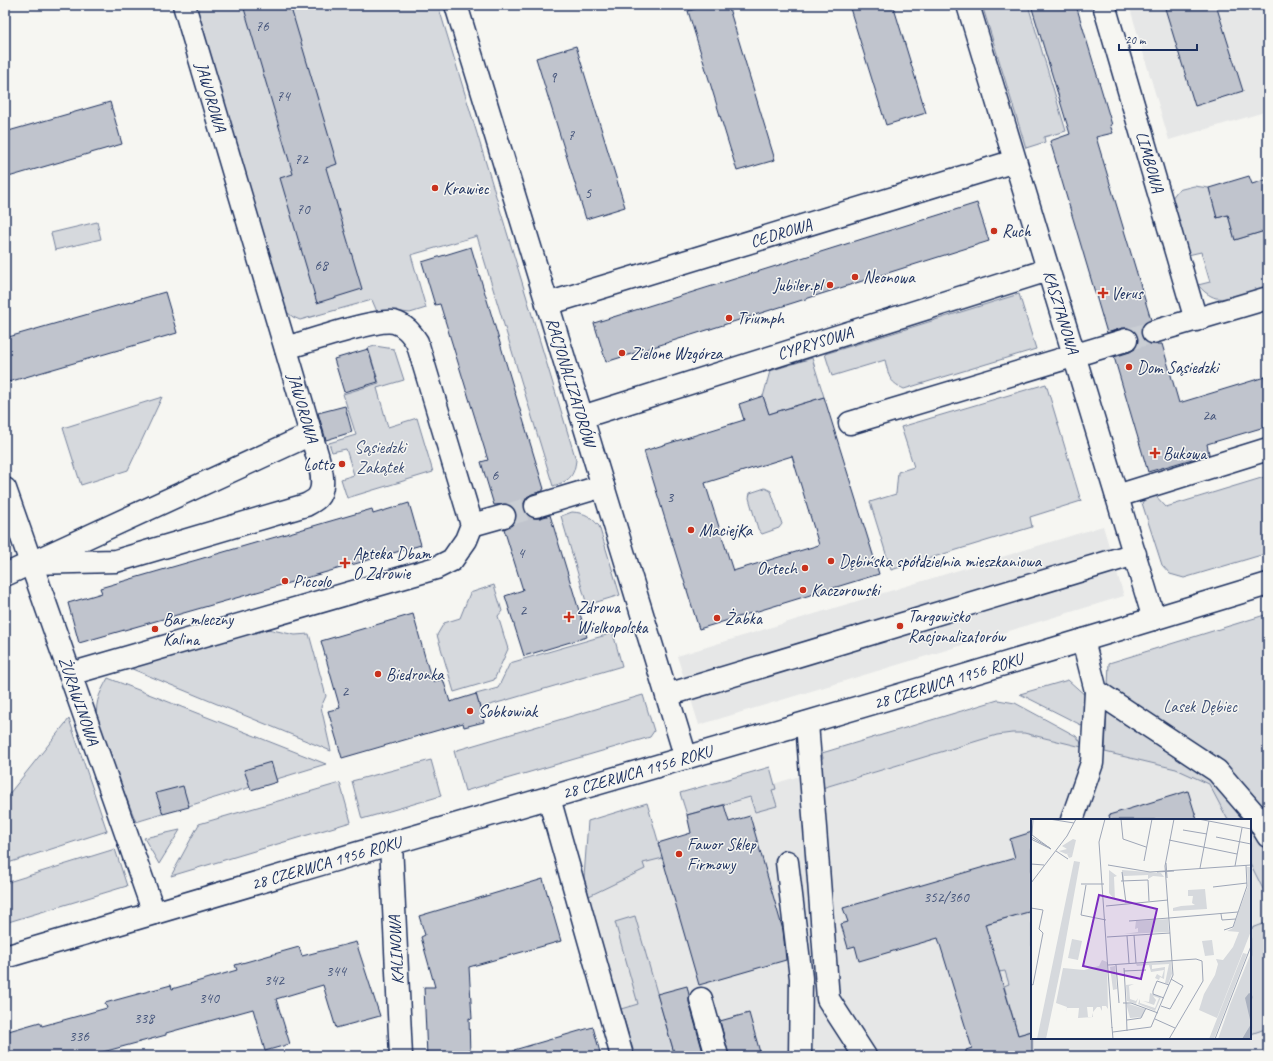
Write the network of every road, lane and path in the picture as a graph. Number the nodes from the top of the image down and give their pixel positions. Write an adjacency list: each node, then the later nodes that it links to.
1 (184, 5): 12 (street, JAWOROWA)
2 (456, 5): 8 (street, RACJONALIZATORÓW)
3 (968, 5): 5 (street, KASZTANOWA)
4 (1104, 5): 9 (street, LIMBOWA)
5 (1015, 161): 6 (street, KASZTANOWA); 8 (street, CEDROWA)
6 (1048, 270): 13 (street, KASZTANOWA); 14 (street, CYPRYSOWA)
7 (1268, 298): 9 (street)
8 (547, 304): 14 (street, RACJONALIZATORÓW)
9 (1196, 320): 10 (street)
10 (1152, 332)
11 (1126, 340): 13 (street)
12 (286, 348): 16 (street, JAWOROWA); 23 (street)
13 (1074, 355): 15 (street); 20 (street, KASZTANOWA)
14 (582, 416): 18 (street, RACJONALIZATORÓW)
15 (850, 423)
16 (311, 434): 25 (street); 25 (street, JAWOROWA)
17 (1268, 448): 20 (street)
18 (603, 486): 21 (street); 32 (street, RACJONALIZATORÓW)
19 (5, 489): 25 (street, ŻURAWINOWA)
20 (1117, 496): 24 (street, KASZTANOWA)
21 (536, 506)
22 (504, 516): 23 (street)
23 (472, 525): 30 (street)
24 (1135, 554): 28 (street, KASZTANOWA); 32 (street)
25 (31, 563): 26 (street, JAWOROWA); 30 (street, ŻURAWINOWA)
26 (5, 575)
27 (1268, 584): 28 (street, 28 CZERWCA 1956 ROKU)
28 (1154, 619): 29 (street, 28 CZERWCA 1956 ROKU)
29 (1083, 640): 31 (street); 33 (street, 28 CZERWCA 1956 ROKU)
30 (70, 674): 40 (street, ŻURAWINOWA)
31 (1096, 691): 36 (street); 37 (street)
32 (667, 695): 34 (street, RACJONALIZATORÓW)
33 (807, 723): 34 (street, 28 CZERWCA 1956 ROKU); 47 (street)
34 (686, 758): 35 (street, 28 CZERWCA 1956 ROKU)
35 (549, 798): 38 (street, 28 CZERWCA 1956 ROKU); 44 (street)
36 (1072, 819)
37 (1268, 836)
38 (391, 844): 40 (street, 28 CZERWCA 1956 ROKU); 43 (street, KALINOWA)
39 (787, 862): 46 (street)
40 (154, 912): 41 (street, 28 CZERWCA 1956 ROKU)
41 (5, 957)
42 (702, 999): 45 (street)
43 (401, 1056)
44 (622, 1056)
45 (717, 1056)
46 (800, 1056)
47 (864, 1056)

